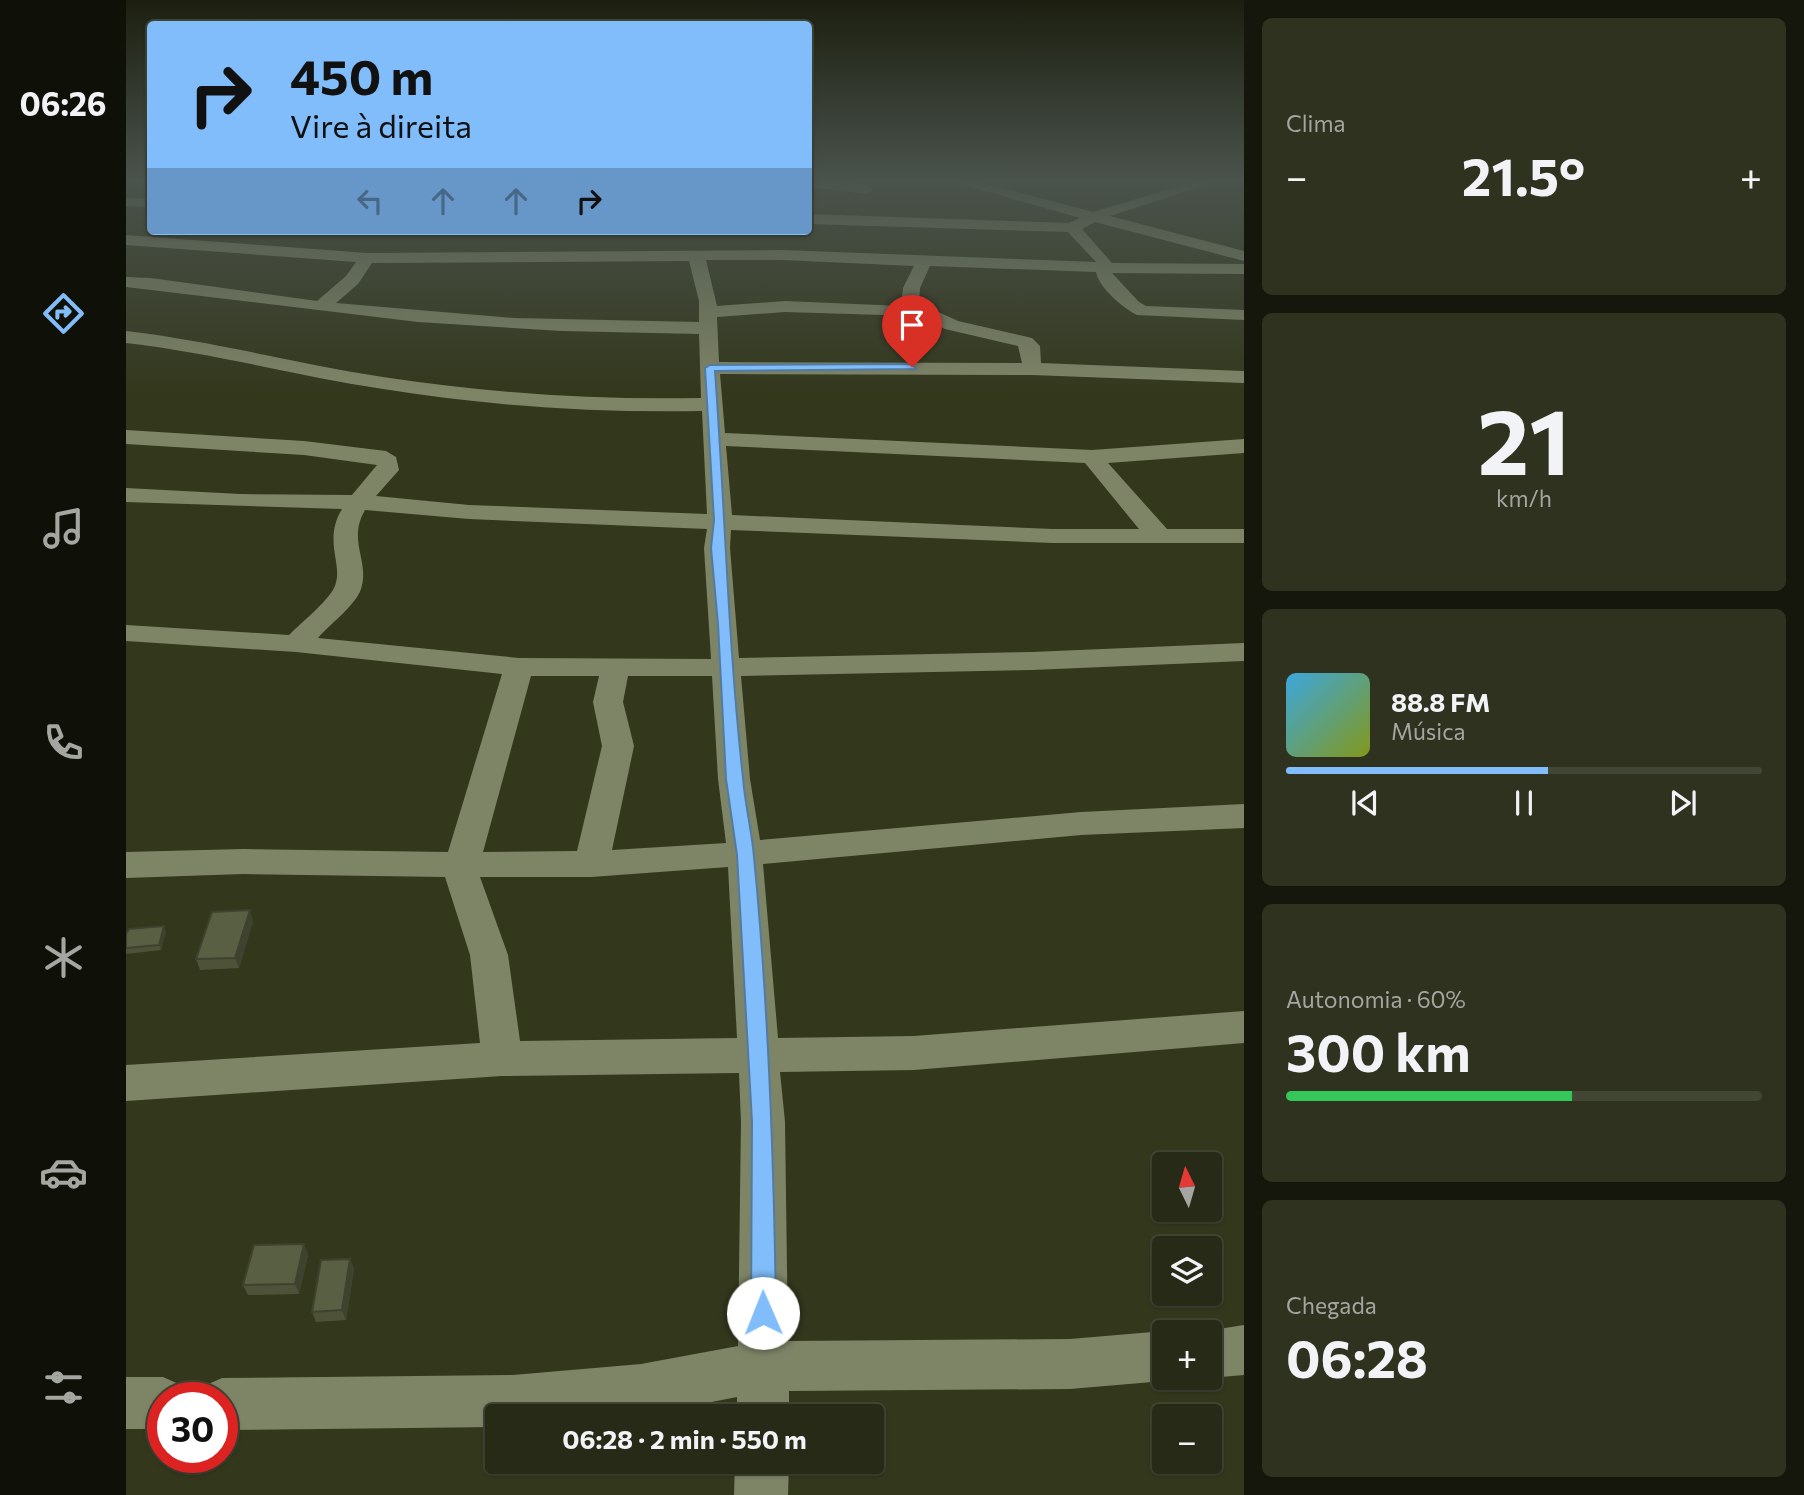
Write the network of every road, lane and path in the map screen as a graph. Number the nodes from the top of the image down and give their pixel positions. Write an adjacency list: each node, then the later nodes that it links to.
1 (284, 252): 6 (street)
2 (1095, 252): 8 (street)
3 (1225, 252): 5 (street)
4 (696, 255): 6 (street); 7 (street); 14 (street)
5 (1244, 257)
6 (367, 258): 11 (street)
7 (926, 260): 8 (street); 12 (street)
8 (1103, 267): 9 (street); 13 (street)
9 (1244, 269)
10 (126, 282): 11 (street)
11 (321, 307): 14 (street)
12 (916, 311): 14 (street); 17 (street)
13 (1244, 315)
14 (708, 320): 16 (street)
15 (126, 337): 19 (street)
16 (710, 368): 17 (street); 19 (street)
17 (1032, 369): 18 (street)
18 (1244, 377)
19 (713, 404): 21 (street)
20 (126, 436): 25 (street)
21 (717, 439): 23 (street); 26 (street)
22 (1244, 446): 23 (street)
23 (1092, 457): 27 (street)
24 (126, 495): 25 (street)
25 (358, 502): 26 (street); 30 (street)
26 (720, 520): 27 (street); 33 (street)
27 (1159, 535): 28 (street)
28 (1244, 536)
29 (126, 633): 30 (street)
30 (296, 644): 32 (street)
31 (1244, 652): 33 (street)
32 (519, 667): 34 (street); 37 (street)
33 (729, 667): 34 (street); 36 (street)
34 (615, 668): 38 (street)
35 (1244, 816): 36 (street)
36 (746, 855): 38 (street); 41 (street)
37 (462, 864): 38 (street); 39 (street); 42 (street)
38 (591, 864)
39 (126, 865)
40 (1244, 1027): 41 (street)
41 (758, 1057): 42 (street); 47 (street)
42 (502, 1059): 43 (street)
43 (126, 1083)
44 (1244, 1350): 45 (street)
45 (1222, 1352)
46 (1152, 1357): 47 (street)
47 (764, 1366): 50 (street); 51 (street)
48 (126, 1403): 49 (street)
49 (147, 1403)
50 (238, 1404)
51 (763, 1404)
52 (762, 1474): 53 (street)
53 (761, 1495)

